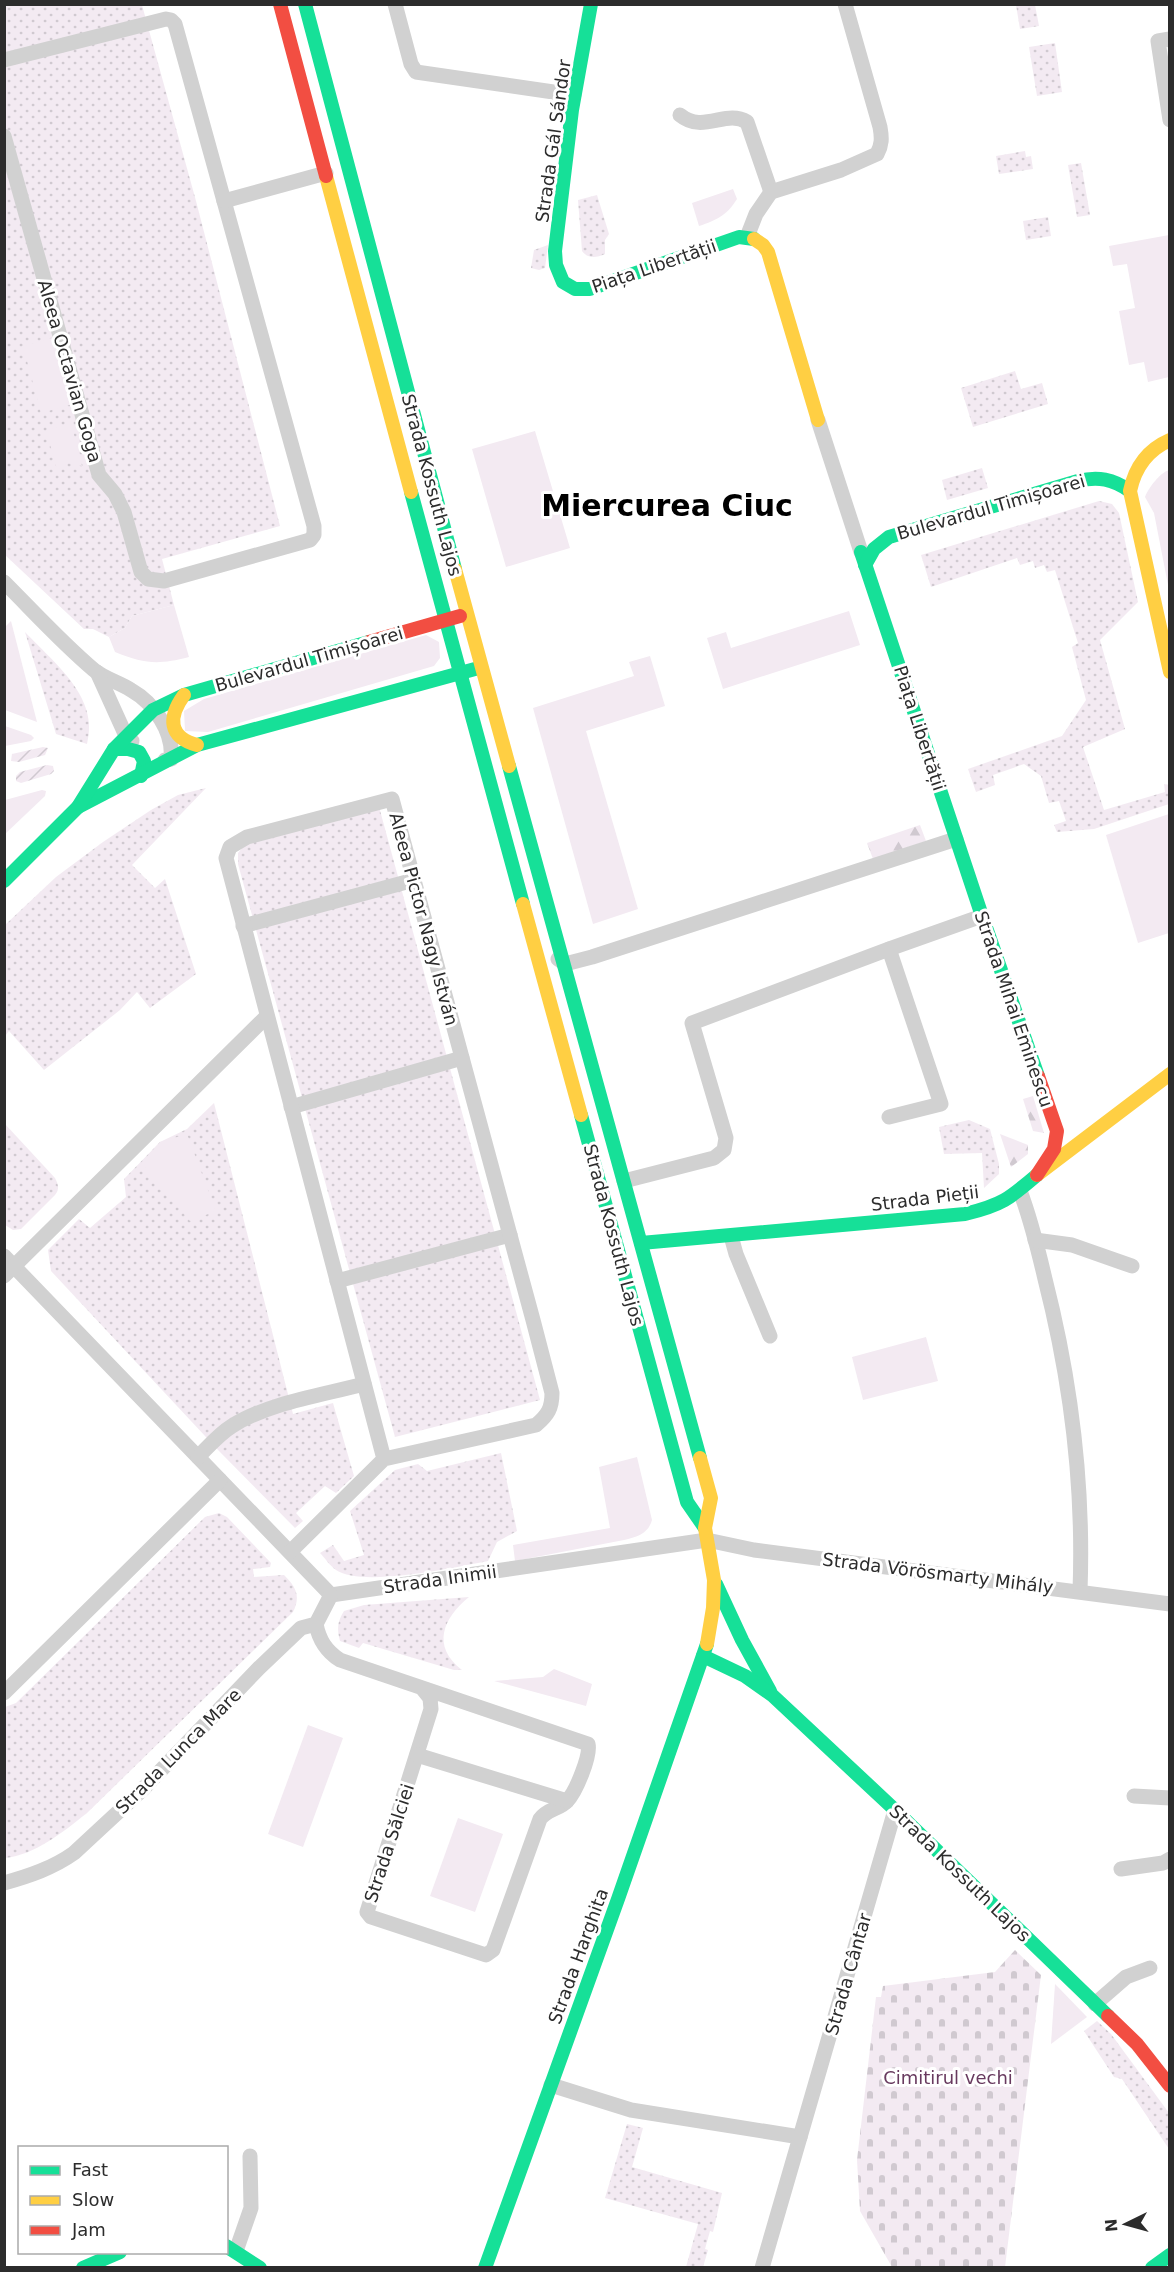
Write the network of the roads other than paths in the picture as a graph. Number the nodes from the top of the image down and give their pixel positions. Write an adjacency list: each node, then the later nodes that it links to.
1 (280, 4): 12 (street, Strada Kossuth Lajos)
2 (304, 4): 17 (street, Strada Kossuth Lajos)
3 (395, 4): 8 (street)
4 (591, 4): 8 (street, Strada Gál Sándor)
5 (844, 4): 13 (street)
6 (1170, 39): 10 (street)
7 (4, 60): 14 (street, Aleea Octavian Goga)
8 (574, 95): 16 (street, Strada Gál Sándor)
9 (680, 115): 13 (street)
10 (1170, 120)
11 (4, 136): 14 (street, Aleea Octavian Goga)
12 (326, 173): 14 (street); 18 (street, Strada Kossuth Lajos)
13 (771, 192): 15 (street)
14 (224, 201)
15 (747, 237): 16 (street, Piața Libertății); 19 (street, Piața Libertății)
16 (563, 282)
17 (397, 353): 18 (street); 24 (street, Strada Kossuth Lajos)
18 (380, 372): 25 (street, Strada Kossuth Lajos)
19 (818, 420): 22 (street, Piața Libertății)
20 (1170, 440): 21 (street)
21 (1130, 491): 22 (street, Bulevardul Timișoarei); 28 (street)
22 (863, 558): 39 (street, Piața Libertății)
23 (4, 582): 27 (street)
24 (467, 613): 25 (street, Bulevardul Timișoarei); 26 (street, Strada Kossuth Lajos)
25 (446, 620): 29 (street, Strada Kossuth Lajos); 31 (street, Bulevardul Timișoarei)
26 (482, 668): 29 (street, Bulevardul Timișoarei); 46 (street, Strada Kossuth Lajos)
27 (97, 672): 30 (street); 33 (street)
28 (1170, 672)
29 (460, 673): 34 (street, Bulevardul Timișoarei); 44 (street, Strada Kossuth Lajos)
30 (133, 690): 31 (street); 32 (street)
31 (184, 695): 32 (street, Bulevardul Timișoarei); 34 (street)
32 (153, 710): 33 (street, Bulevardul Timișoarei); 36 (street)
33 (126, 736): 35 (street, Bulevardul Timișoarei); 36 (street)
34 (197, 745): 36 (street, Bulevardul Timișoarei)
35 (114, 749): 37 (street); 38 (street, Bulevardul Timișoarei)
36 (170, 761): 37 (street, Bulevardul Timișoarei)
37 (141, 776): 38 (street, Bulevardul Timișoarei)
38 (78, 807): 41 (street, Bulevardul Timișoarei)
39 (956, 839): 42 (street, Strada Mihai Eminescu); 46 (street)
40 (414, 880): 43 (street); 43 (street, Aleea Pictor Nagy István); 48 (street, Aleea Pictor Nagy István)
41 (4, 881)
42 (982, 916): 45 (street); 53 (street, Strada Mihai Eminescu)
43 (243, 926): 47 (street, Aleea Pictor Nagy István)
44 (532, 938): 46 (street); 69 (street, Strada Kossuth Lajos)
45 (889, 949): 51 (street); 55 (street)
46 (565, 964): 55 (street, Strada Kossuth Lajos)
47 (267, 1016): 50 (street, Aleea Pictor Nagy István); 61 (street)
48 (462, 1058): 50 (street); 57 (street, Aleea Pictor Nagy István)
49 (1170, 1074): 52 (street, Strada Pieții)
50 (291, 1107): 63 (street, Aleea Pictor Nagy István)
51 (889, 1117)
52 (1096, 1130): 53 (street); 54 (street, Strada Pieții)
53 (1057, 1131): 54 (street, Strada Mihai Eminescu)
54 (1037, 1175): 56 (street, Strada Pieții)
55 (624, 1180): 60 (street, Strada Kossuth Lajos)
56 (1020, 1191): 58 (street, Strada Pieții); 59 (street)
57 (510, 1235): 63 (street); 67 (street, Aleea Pictor Nagy István)
58 (730, 1236): 60 (street, Strada Pieții); 64 (street)
59 (1035, 1240): 62 (street); 72 (street)
60 (641, 1243): 69 (street, Strada Kossuth Lajos)
61 (8, 1266): 66 (street)
62 (1132, 1266)
63 (337, 1281): 65 (street, Aleea Pictor Nagy István)
64 (771, 1336)
65 (364, 1384): 66 (street); 67 (street, Aleea Pictor Nagy István)
66 (198, 1457): 68 (street)
67 (384, 1460): 70 (street)
68 (220, 1480): 70 (street); 78 (street)
69 (706, 1534): 71 (street, Strada Kossuth Lajos); 72 (street, Strada Vörösmarty Mihály); 73 (street, Strada Inimii)
70 (290, 1552): 73 (street)
71 (714, 1580): 76 (street, Strada Kossuth Lajos); 79 (street, Strada Kossuth Lajos)
72 (1080, 1591): 74 (street, Strada Vörösmarty Mihály)
73 (331, 1595): 75 (street)
74 (1170, 1604)
75 (316, 1624): 77 (street); 87 (street, Strada Lunca Mare)
76 (703, 1656): 79 (street, Strada Kossuth Lajos); 92 (street, Strada Harghita)
77 (422, 1688): 80 (street, Strada Sălciei); 83 (street)
78 (4, 1693)
79 (772, 1695): 84 (street, Strada Kossuth Lajos)
80 (417, 1755): 83 (street); 83 (street, Strada Sălciei)
81 (1134, 1796): 82 (street)
82 (1170, 1798)
83 (567, 1802)
84 (895, 1810): 89 (street, Strada Kossuth Lajos); 94 (street, Strada Cântar)
85 (1170, 1859): 86 (street)
86 (1121, 1869)
87 (4, 1883)
88 (1150, 1968): 89 (street)
89 (1095, 2004): 90 (street, Strada Kossuth Lajos)
90 (1145, 2053): 91 (street); 93 (street, Strada Kossuth Lajos)
91 (1163, 2054)
92 (551, 2085): 94 (street); 101 (street, Strada Harghita)
93 (1170, 2086)
94 (800, 2138): 102 (street, Strada Cântar)
95 (250, 2156): 96 (street)
96 (231, 2249): 100 (street)
97 (118, 2254): 99 (street)
98 (1170, 2255): 103 (street)
99 (83, 2268)
100 (260, 2268)
101 (485, 2268)
102 (762, 2268)
103 (1152, 2268)

